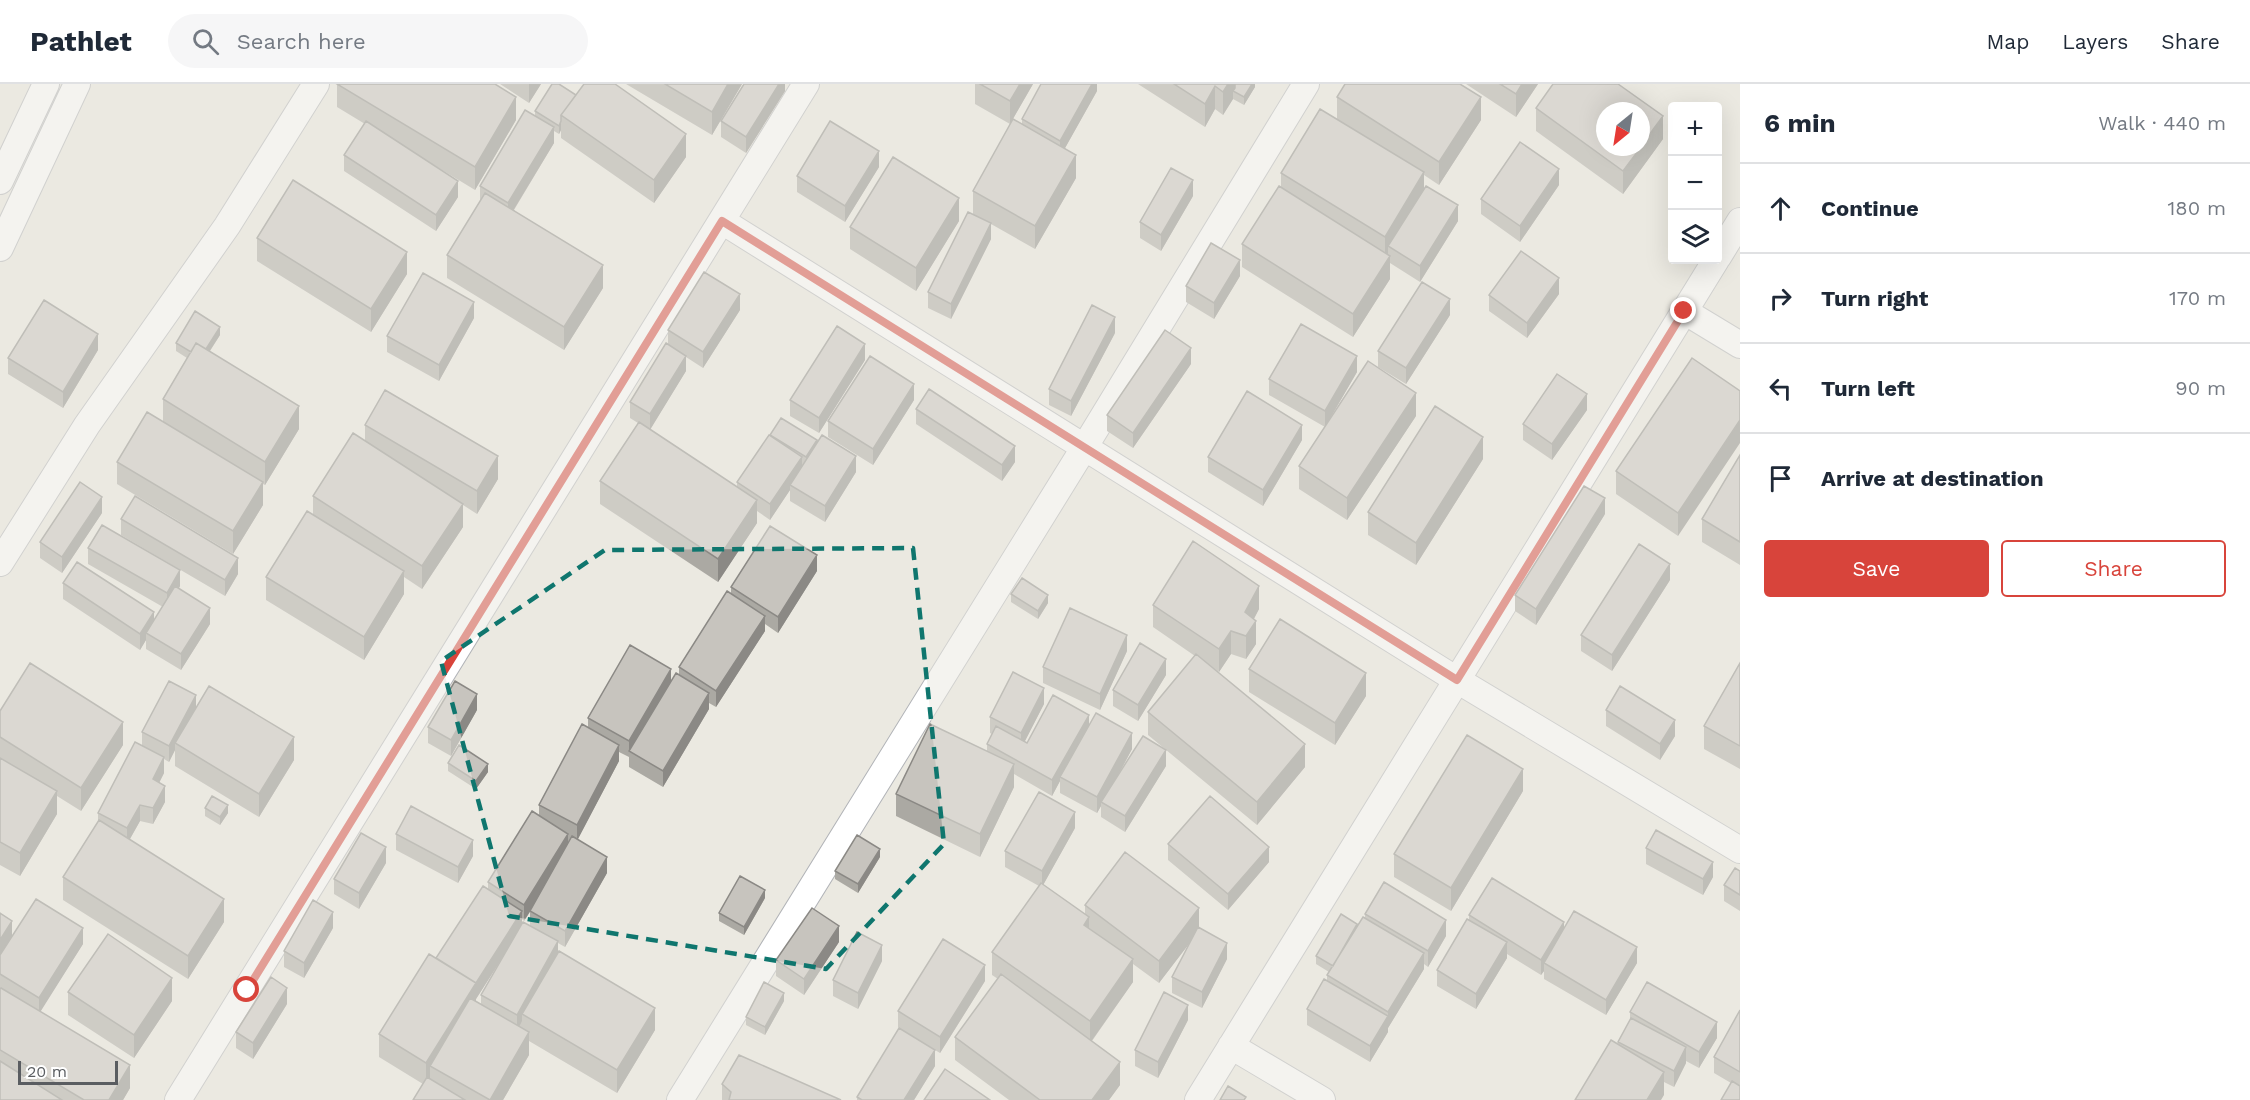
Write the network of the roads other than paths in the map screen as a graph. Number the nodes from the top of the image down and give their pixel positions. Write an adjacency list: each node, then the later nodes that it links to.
1 (46, 84): 6 (street)
2 (77, 84): 9 (street)
3 (316, 84): 15 (street)
4 (806, 84): 8 (street)
5 (1306, 84): 14 (street)
6 (0, 181)
7 (1740, 220): 10 (street)
8 (722, 221): 14 (street); 19 (street)
9 (0, 248)
10 (1722, 250)
11 (1713, 264): 12 (street)
12 (1684, 311): 13 (street); 16 (street)
13 (1740, 345)
14 (1084, 448): 16 (street); 20 (street)
15 (1, 560)
16 (1457, 680): 17 (street); 18 (street)
17 (1740, 850)
18 (1231, 1046): 21 (street); 22 (street)
19 (178, 1100)
20 (680, 1100)
21 (1198, 1100)
22 (1322, 1100)

